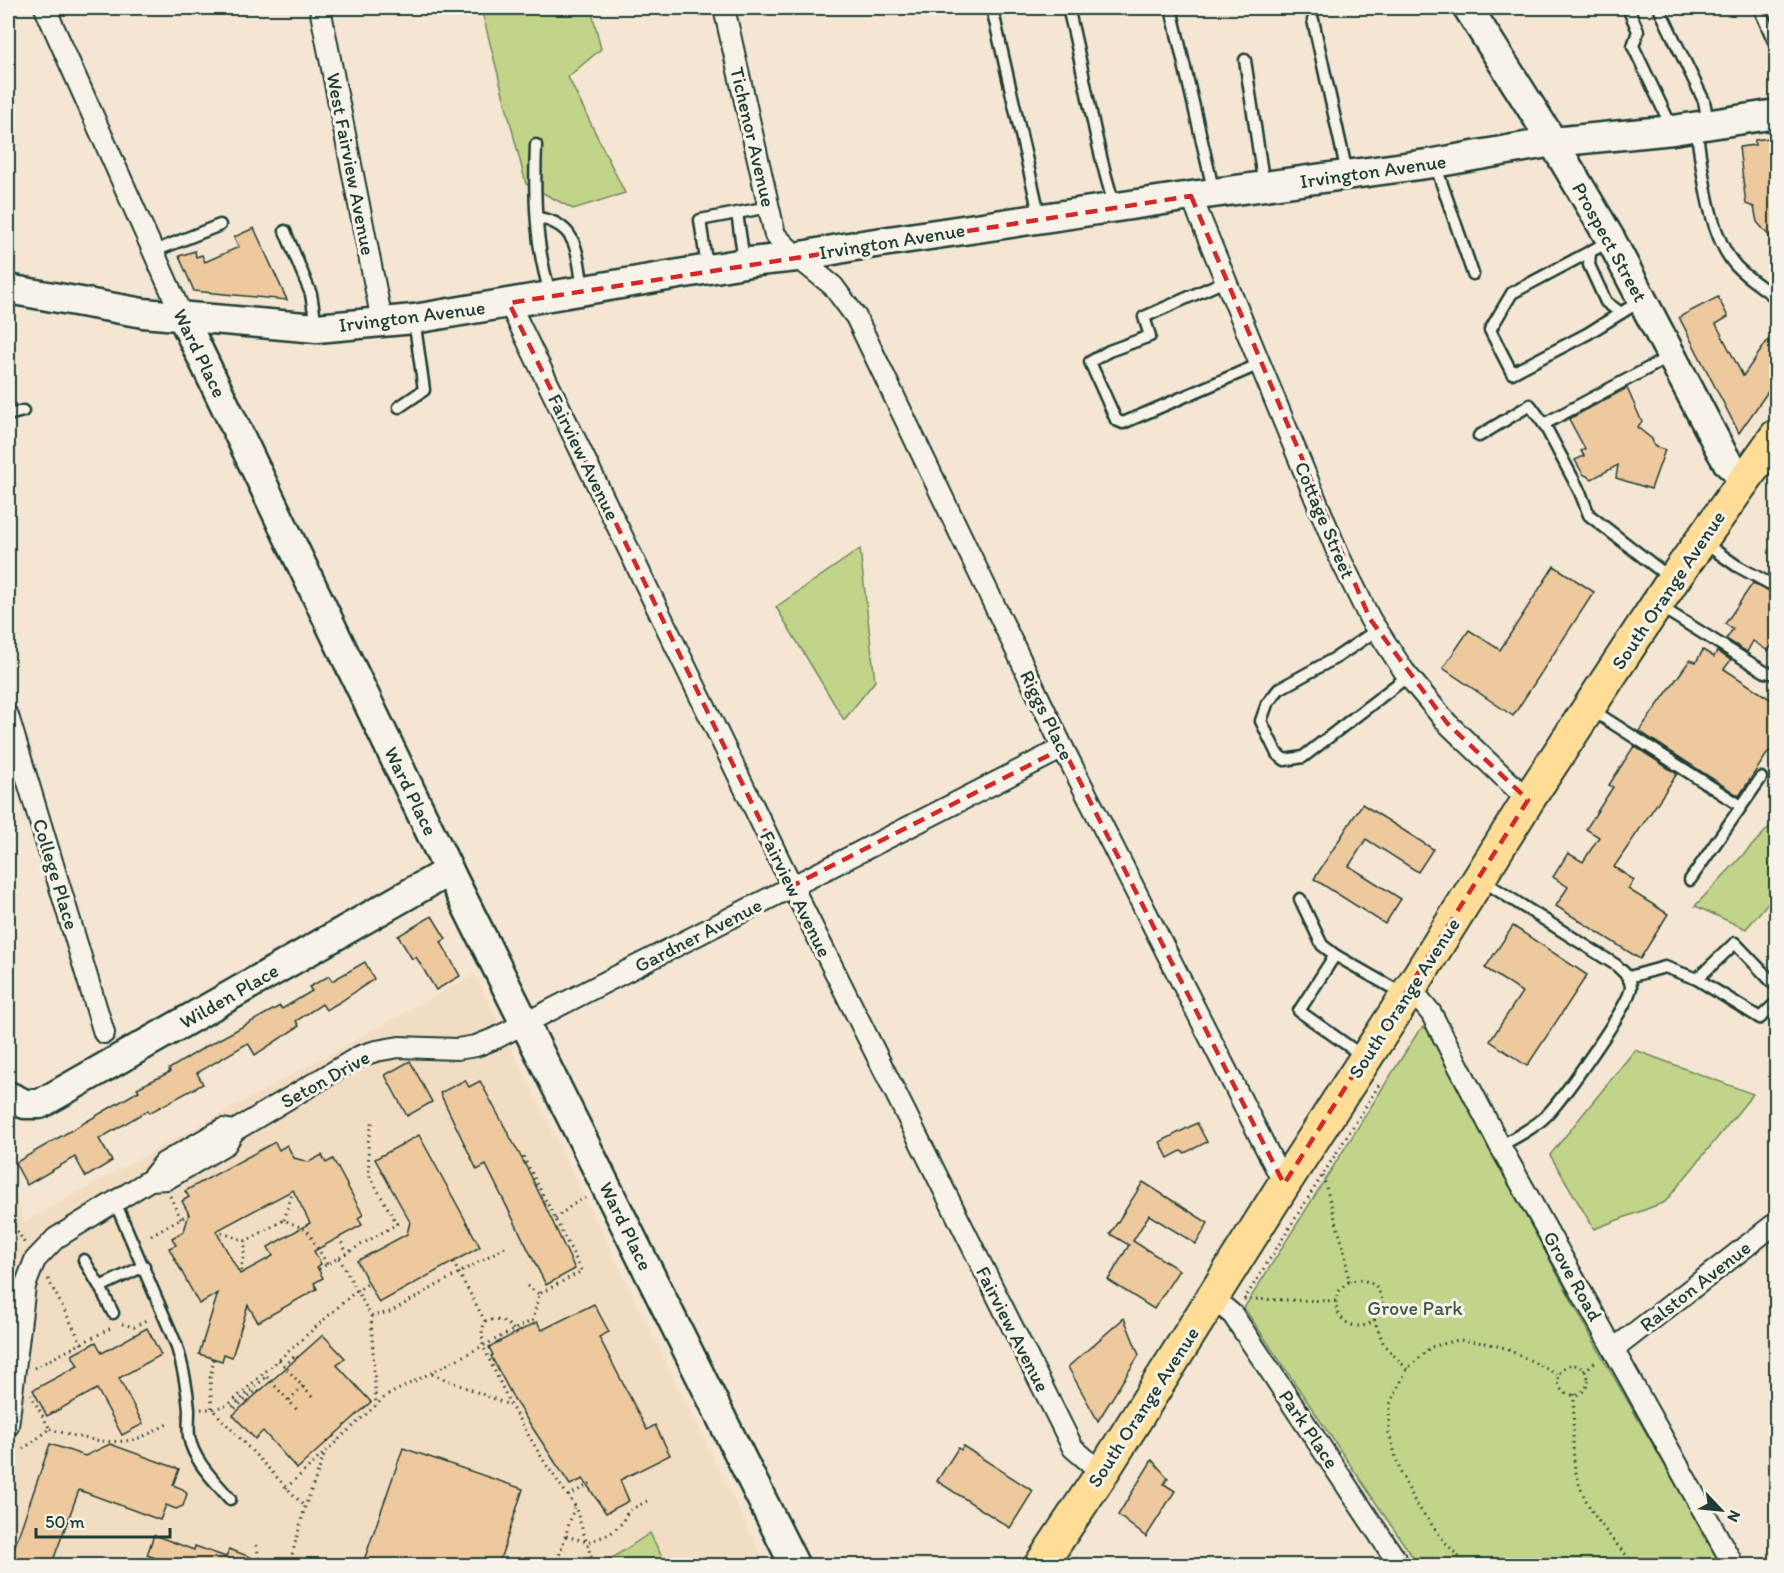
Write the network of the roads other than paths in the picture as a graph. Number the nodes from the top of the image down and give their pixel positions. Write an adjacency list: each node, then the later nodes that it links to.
1 (45, 8): 30 (street, Ward Place)
2 (320, 8): 44 (street, West Fairview Avenue)
3 (724, 8): 22 (street, Tichenor Avenue)
4 (992, 8): 26 (lane)
5 (1068, 8): 23 (lane)
6 (1171, 8): 21 (lane)
7 (1468, 8): 16 (main road, Prospect Street)
8 (1628, 8): 15 (lane)
9 (1659, 8): 15 (lane)
10 (1760, 8): 12 (lane)
11 (1313, 20): 19 (lane)
12 (1776, 46)
13 (1245, 60): 20 (lane)
14 (1776, 114): 15 (main road, Irvington Avenue)
15 (1693, 127): 16 (main road, Irvington Avenue); 39 (lane)
16 (1553, 142): 18 (main road, Irvington Avenue); 29 (main road, Prospect Street)
17 (536, 146): 25 (lane)
18 (1434, 163): 19 (main road, Irvington Avenue); 34 (lane)
19 (1347, 174): 20 (main road, Irvington Avenue)
20 (1264, 187): 21 (main road, Irvington Avenue)
21 (1202, 195): 23 (main road, Irvington Avenue); 35 (street, Cottage Street)
22 (769, 207): 24 (lane); 31 (street, Tichenor Avenue)
23 (1115, 207): 26 (main road, Irvington Avenue)
24 (737, 213): 32 (lane); 33 (lane)
25 (538, 218): 37 (lane); 38 (lane)
26 (1040, 218): 31 (main road, Irvington Avenue)
27 (220, 225): 30 (lane)
28 (285, 231): 45 (lane)
29 (1601, 246): 41 (main road, Prospect Street); 41 (lane)
30 (153, 252): 42 (street, Ward Place)
31 (797, 257): 32 (main road, Irvington Avenue); 63 (street, Riggs Place)
32 (744, 263): 33 (main road, Irvington Avenue)
33 (707, 269): 37 (main road, Irvington Avenue)
34 (1473, 274)
35 (1225, 280): 47 (street, Cottage Street); 47 (lane)
36 (8, 289): 42 (main road, Irvington Avenue)
37 (584, 290): 38 (main road, Irvington Avenue)
38 (551, 295): 40 (main road, Irvington Avenue)
39 (1776, 298)
40 (509, 303): 43 (main road, Irvington Avenue); 70 (street, Fairview Avenue)
41 (1632, 306): 46 (main road, Prospect Street)
42 (183, 318): 45 (main road, Irvington Avenue); 67 (main road, Ward Place)
43 (414, 319): 44 (main road, Irvington Avenue); 48 (lane)
44 (382, 321): 45 (main road, Irvington Avenue)
45 (317, 328)
46 (1671, 355): 51 (lane); 54 (main road, Prospect Street)
47 (1260, 364): 58 (street, Cottage Street)
48 (399, 407)
49 (23, 411): 50 (lane)
50 (8, 415)
51 (1544, 424): 52 (lane); 57 (lane)
52 (1479, 436)
53 (1770, 449): 54 (main road, South Orange Avenue)
54 (1745, 479): 55 (main road, South Orange Avenue)
55 (1701, 541): 56 (lane); 57 (main road, South Orange Avenue)
56 (1776, 587)
57 (1664, 592): 59 (lane); 61 (main road, South Orange Avenue)
58 (1377, 630): 60 (street, Cottage Street); 60 (lane)
59 (1776, 674)
60 (1408, 676): 65 (street, Cottage Street)
61 (1589, 708): 65 (main road, South Orange Avenue); 66 (lane)
62 (8, 716): 79 (street, College Place)
63 (1063, 748): 70 (street, Gardner Avenue); 83 (street, Riggs Place)
64 (1761, 778): 66 (lane)
65 (1528, 800): 68 (main road, South Orange Avenue)
66 (1741, 806): 69 (lane)
67 (449, 871): 78 (main road, Ward Place); 81 (main road, Wilden Place)
68 (1480, 879): 73 (lane); 76 (main road, South Orange Avenue)
69 (1690, 880)
70 (792, 886): 78 (street, Gardner Avenue); 93 (street, Fairview Avenue)
71 (1300, 899): 72 (lane)
72 (1335, 955): 76 (lane); 80 (lane)
73 (1629, 977): 74 (lane); 82 (lane)
74 (1697, 979): 75 (lane); 77 (lane)
75 (1776, 986)
76 (1408, 992): 80 (main road, South Orange Avenue); 82 (street, Grove Road)
77 (1776, 1003)
78 (525, 1023): 84 (street, Seton Drive); 96 (main road, Ward Place)
79 (105, 1033)
80 (1376, 1067): 83 (main road, South Orange Avenue)
81 (8, 1096)
82 (1500, 1146): 91 (street, Grove Road)
83 (1284, 1184): 89 (main road, South Orange Avenue)
84 (115, 1202): 87 (lane); 92 (street, Seton Drive)
85 (1776, 1223): 91 (street, Ralston Avenue)
86 (84, 1260): 88 (lane)
87 (144, 1266): 88 (lane); 94 (lane)
88 (100, 1287): 90 (lane)
89 (1233, 1299): 93 (main road, South Orange Avenue); 97 (street, Park Place)
90 (113, 1313)
91 (1614, 1349): 98 (street, Grove Road)
92 (8, 1426)
93 (1102, 1473): 95 (main road, South Orange Avenue)
94 (230, 1499)
95 (1050, 1560)
96 (795, 1566)
97 (1400, 1566)
98 (1734, 1566)

